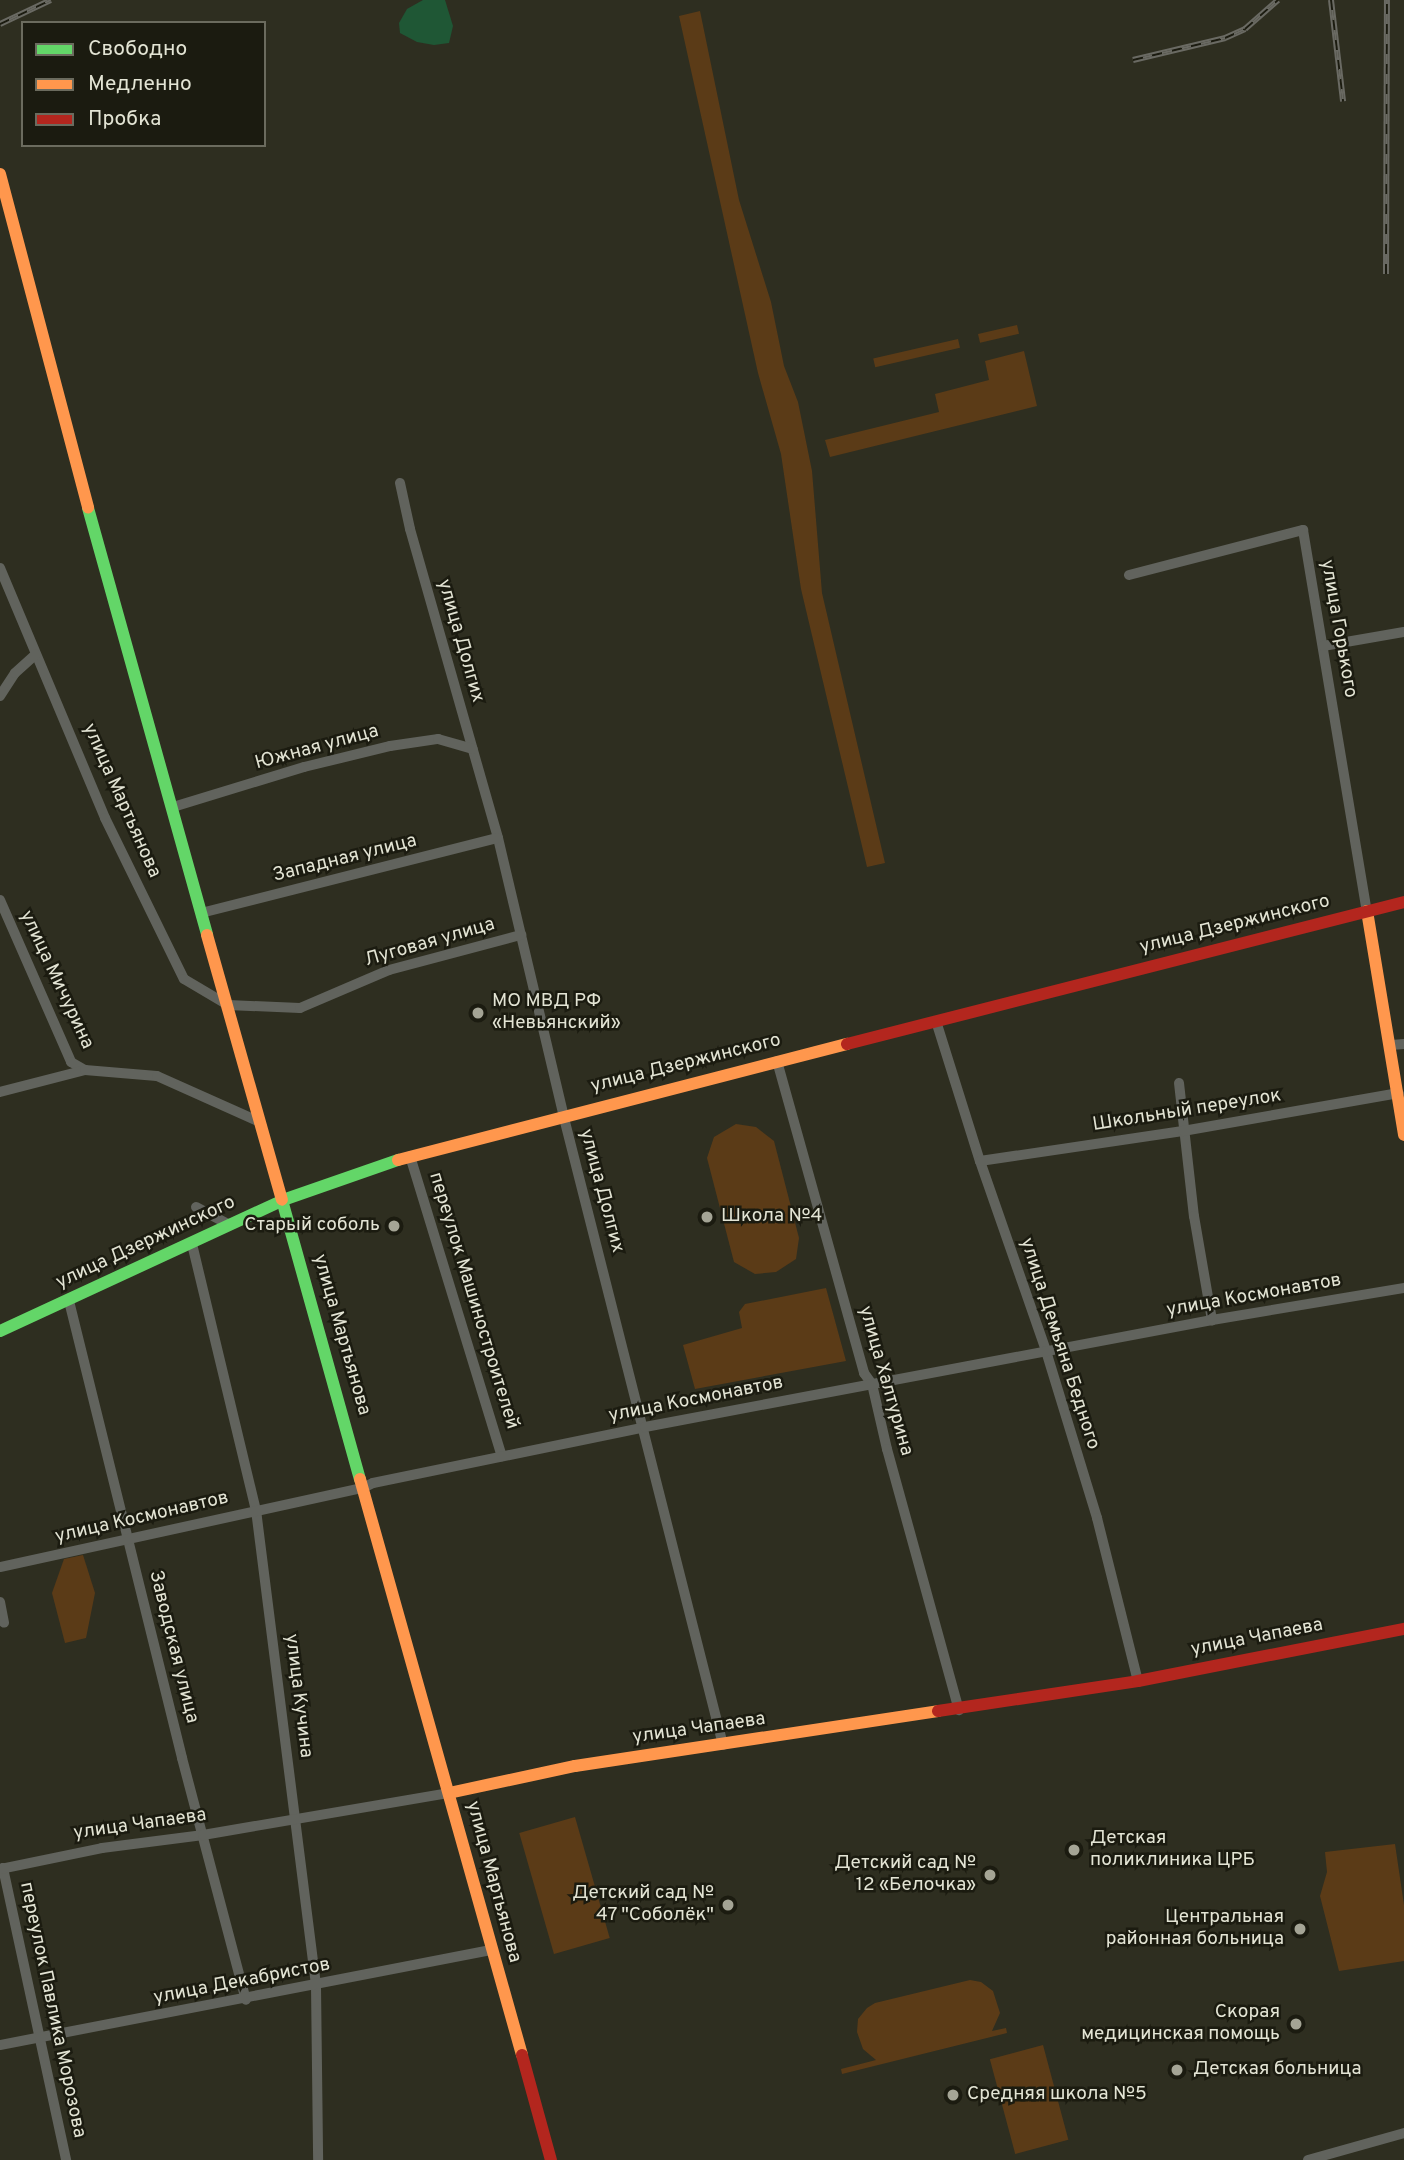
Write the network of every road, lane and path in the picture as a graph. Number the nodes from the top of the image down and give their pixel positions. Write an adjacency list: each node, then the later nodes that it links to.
1 (0, 174): 10 (main road)
2 (400, 484): 9 (street, улица Долгих)
3 (0, 568): 7 (street, улица Мартьянова)
4 (1129, 575): 6 (street, улица Горького)
5 (1404, 632): 6 (street)
6 (1323, 646): 14 (street, улица Горького)
7 (36, 654): 8 (street); 17 (street, улица Мартьянова)
8 (0, 696)
9 (473, 749): 10 (street, Южная улица); 11 (street, улица Долгих)
10 (173, 807): 15 (main road)
11 (498, 838): 15 (street, Западная улица); 16 (street, улица Долгих)
12 (0, 900): 21 (street, улица Мичурина)
13 (1404, 902): 14 (main road, улица Дзержинского)
14 (1367, 911): 18 (main road, улица Дзержинского); 19 (main road)
15 (201, 913): 17 (main road)
16 (521, 935): 17 (street, Луговая улица); 25 (street, улица Долгих)
17 (228, 1005): 26 (main road, улица Мартьянова)
18 (936, 1021): 20 (main road, улица Дзержинского); 30 (street, улица Демьяна Бедного)
19 (1397, 1044): 24 (main road)
20 (777, 1061): 25 (main road, улица Дзержинского); 40 (street, улица Халтурина)
21 (85, 1070): 23 (street); 26 (street)
22 (1179, 1083): 27 (street)
23 (0, 1092)
24 (1399, 1093): 27 (street, Школьный переулок); 28 (main road)
25 (563, 1114): 29 (main road, улица Дзержинского); 41 (street, улица Долгих)
26 (260, 1122): 31 (main road, улица Мартьянова)
27 (1184, 1131): 30 (street, Школьный переулок); 37 (street)
28 (1404, 1135)
29 (410, 1156): 31 (main road, улица Дзержинского); 42 (street, переулок Машиностроителей)
30 (980, 1161): 39 (street, улица Демьяна Бедного)
31 (283, 1200): 33 (main road, улица Дзержинского); 43 (main road, улица Мартьянова)
32 (196, 1207): 33 (street)
33 (230, 1225): 34 (main road, улица Дзержинского)
34 (192, 1244): 36 (main road, улица Дзержинского); 44 (street, улица Кучина)
35 (1404, 1288): 37 (street, улица Космонавтов)
36 (69, 1301): 38 (main road, улица Дзержинского); 45 (street, Заводская улица)
37 (1212, 1320): 39 (street, улица Космонавтов)
38 (0, 1331)
39 (1046, 1351): 40 (street, улица Космонавтов); 50 (street, улица Демьяна Бедного)
40 (872, 1384): 41 (street, улица Космонавтов); 51 (street, улица Халтурина)
41 (645, 1426): 42 (street, улица Космонавтов); 52 (street, улица Долгих)
42 (502, 1456): 43 (street, улица Космонавтов)
43 (363, 1488): 44 (street, улица Космонавтов); 53 (main road, улица Мартьянова)
44 (256, 1510): 45 (street, улица Космонавтов); 54 (street, улица Кучина)
45 (128, 1540): 46 (street, улица Космонавтов); 55 (street, Заводская улица)
46 (0, 1567)
47 (0, 1602): 48 (street)
48 (4, 1623)
49 (1404, 1629): 50 (main road, улица Чапаева)
50 (1138, 1681): 51 (main road, улица Чапаева)
51 (959, 1710): 52 (main road, улица Чапаева)
52 (723, 1745): 53 (main road, улица Чапаева)
53 (449, 1793): 54 (street, улица Чапаева); 57 (main road, улица Мартьянова)
54 (297, 1819): 55 (street, улица Чапаева); 58 (street, улица Кучина)
55 (203, 1835): 56 (street, улица Чапаева); 59 (street, Заводская улица)
56 (1, 1869): 60 (street, переулок Павлика Морозова)
57 (491, 1950): 58 (street, улица Декабристов); 65 (main road, улица Мартьянова)
58 (317, 1986): 59 (street, улица Декабристов); 64 (street, улица Кучина)
59 (246, 2000): 60 (street, улица Декабристов)
60 (40, 2038): 61 (street, улица Декабристов); 63 (street, переулок Павлика Морозова)
61 (0, 2045)
62 (1404, 2133): 66 (street)
63 (66, 2160)
64 (318, 2160)
65 (551, 2160)
66 (1308, 2160)

